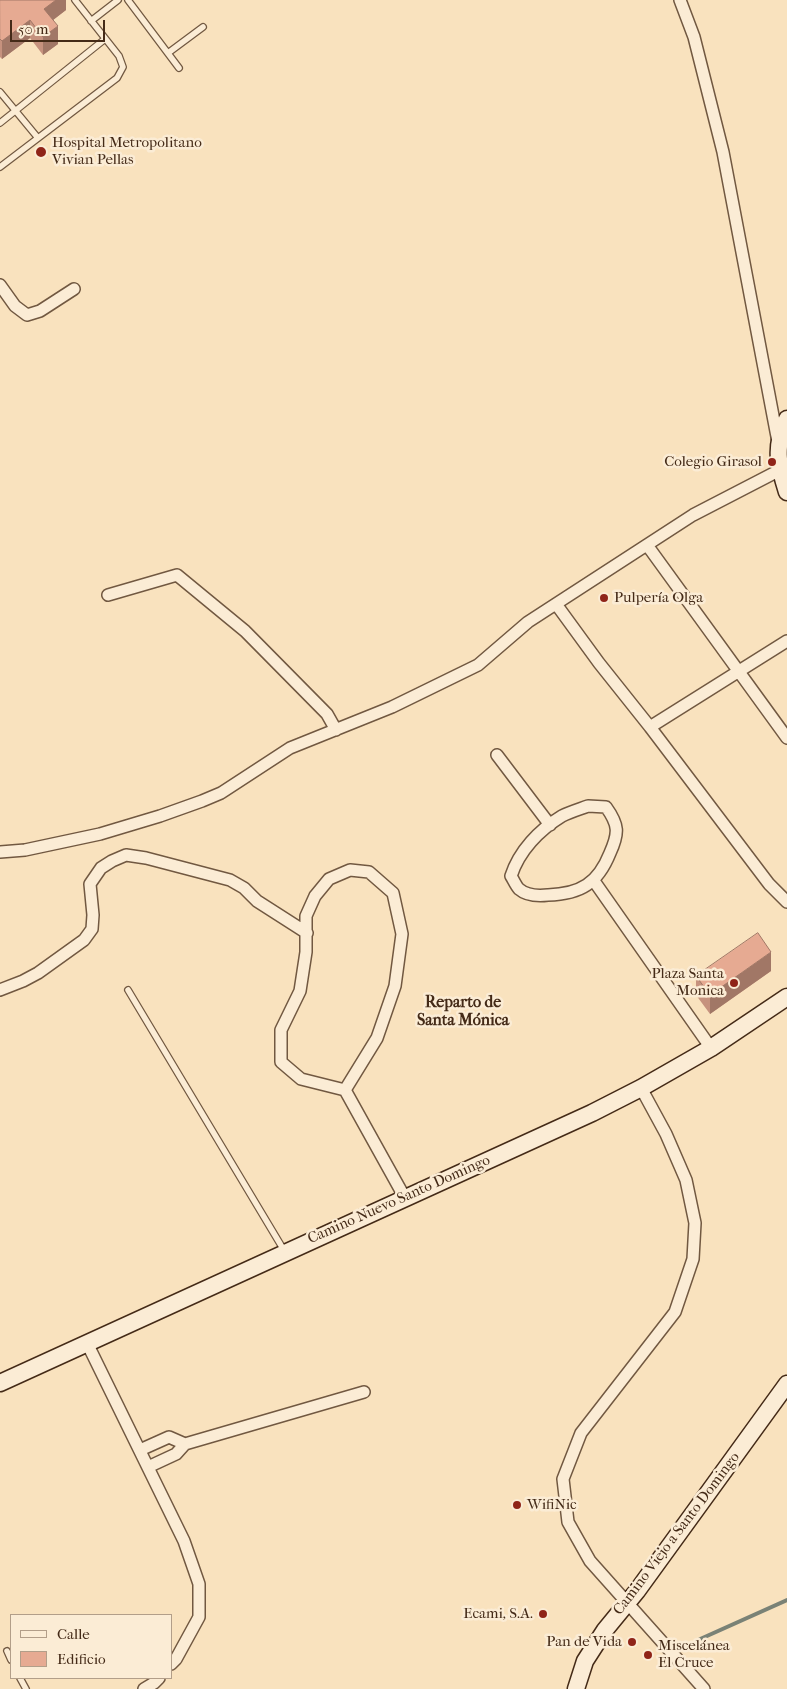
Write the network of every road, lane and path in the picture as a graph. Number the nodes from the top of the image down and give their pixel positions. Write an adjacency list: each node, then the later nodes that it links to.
1 (75, 0): 5 (lane)
2 (118, 0): 5 (lane)
3 (128, 0): 8 (lane)
4 (680, 0): 18 (street)
5 (91, 21): 7 (lane)
6 (203, 26): 8 (lane)
7 (105, 40): 11 (lane); 13 (lane)
8 (168, 53): 9 (lane)
9 (179, 68)
10 (0, 92): 11 (lane)
11 (16, 111): 12 (lane); 13 (lane)
12 (0, 124)
13 (38, 138): 14 (lane)
14 (0, 167)
15 (0, 285): 16 (street)
16 (74, 289)
17 (787, 419): 18 (street)
18 (778, 444): 19 (street)
19 (780, 470): 20 (street); 21 (street)
20 (787, 492)
21 (647, 545): 23 (street); 25 (street)
22 (108, 595): 27 (street)
23 (556, 604): 26 (street); 27 (street)
24 (787, 641): 25 (street)
25 (739, 670): 26 (street); 28 (street)
26 (650, 727): 33 (street)
27 (336, 730): 31 (street)
28 (787, 738)
29 (497, 754): 30 (street)
30 (550, 825): 32 (street); 32 (street)
31 (0, 852)
32 (594, 881): 38 (street)
33 (787, 902)
34 (307, 933): 35 (street); 40 (street); 40 (street)
35 (0, 990)
36 (128, 990): 42 (lane)
37 (787, 997): 38 (street, Camino Nuevo Santo Domingo)
38 (711, 1048): 39 (street, Camino Nuevo Santo Domingo)
39 (641, 1088): 41 (street, Camino Nuevo Santo Domingo); 50 (street)
40 (345, 1090): 41 (street)
41 (405, 1198): 42 (street, Camino Nuevo Santo Domingo)
42 (285, 1252): 43 (street, Camino Nuevo Santo Domingo)
43 (86, 1343): 44 (street, Camino Nuevo Santo Domingo); 48 (street)
44 (0, 1383)
45 (787, 1384): 50 (street, Camino Viejo a Santo Domingo)
46 (364, 1392): 47 (street)
47 (184, 1444): 48 (street); 49 (street)
48 (140, 1450): 49 (street)
49 (148, 1467): 53 (street)
50 (626, 1604): 56 (street, Camino Viejo a Santo Domingo); 57 (street)
51 (7, 1652): 52 (lane)
52 (10, 1658)
53 (172, 1663)
54 (158, 1679): 55 (street)
55 (144, 1689)
56 (576, 1689)
57 (704, 1689)

